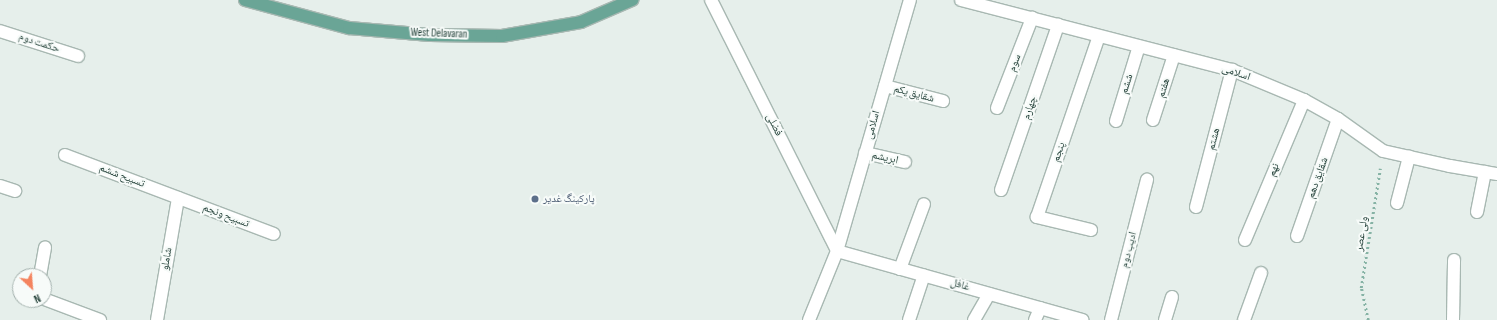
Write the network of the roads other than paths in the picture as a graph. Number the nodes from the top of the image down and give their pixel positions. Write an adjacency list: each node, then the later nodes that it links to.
1 (245, 0): 2 (main road, West Delavaran)
2 (632, 0)
3 (711, 0): 41 (street, فضلی)
4 (910, 0): 14 (street, اسلامی)
5 (961, 0): 6 (street, اسلامی)
6 (1032, 18): 7 (street, اسلامی); 17 (street, سوم)
7 (1058, 25): 9 (street, اسلامی); 29 (street, چهارم)
8 (0, 31): 12 (street, حکمت دوم)
9 (1099, 36): 10 (street, اسلامی); 36 (street, پنجم)
10 (1139, 46): 11 (street, اسلامی); 20 (street, ششم)
11 (1174, 55): 13 (street, اسلامی); 18 (street, هفتم)
12 (78, 56)
13 (1232, 70): 15 (street, اسلامی); 34 (street, هشتم)
14 (885, 86): 16 (street, شقایق یکم); 21 (street, اسلامی)
15 (1304, 100): 19 (street, اسلامی); 39 (street, نهم)
16 (942, 101)
17 (997, 108)
18 (1153, 120)
19 (1338, 120): 23 (street, اسلامی); 38 (street, شقایق دهم)
20 (1116, 121)
21 (865, 153): 24 (street, ابریشم); 41 (street, اسلامی)
22 (65, 155): 31 (street, تسبیح ششم)
23 (1409, 157): 25 (street, اسلامی); 32 (street)
24 (905, 162)
25 (1484, 172): 26 (street, اسلامی); 35 (street)
26 (1497, 174)
27 (1147, 180): 58 (street, ادیب دوم)
28 (0, 186): 30 (street)
29 (1002, 190)
30 (15, 191)
31 (178, 198): 37 (street, تسبیح ونجم); 52 (street, شاملو)
32 (1398, 203)
33 (924, 204): 44 (street)
34 (1196, 208)
35 (1477, 212)
36 (1091, 230)
37 (274, 234)
38 (1297, 236)
39 (1245, 240)
40 (46, 247): 43 (street)
41 (837, 251): 44 (street, غافل); 53 (street, اسلامی)
42 (1454, 260): 61 (street)
43 (42, 268)
44 (900, 268): 46 (street, غافل)
45 (1261, 272): 60 (street)
46 (924, 275): 47 (street, غافل); 54 (street)
47 (989, 294): 50 (street, غافل); 55 (street)
48 (1172, 297): 59 (street)
49 (52, 302): 51 (street)
50 (1040, 308): 56 (street); 57 (street, غافل)
51 (100, 320)
52 (157, 320)
53 (809, 320)
54 (909, 320)
55 (974, 320)
56 (1035, 320)
57 (1082, 320)
58 (1111, 320)
59 (1165, 320)
60 (1244, 320)
61 (1453, 320)

